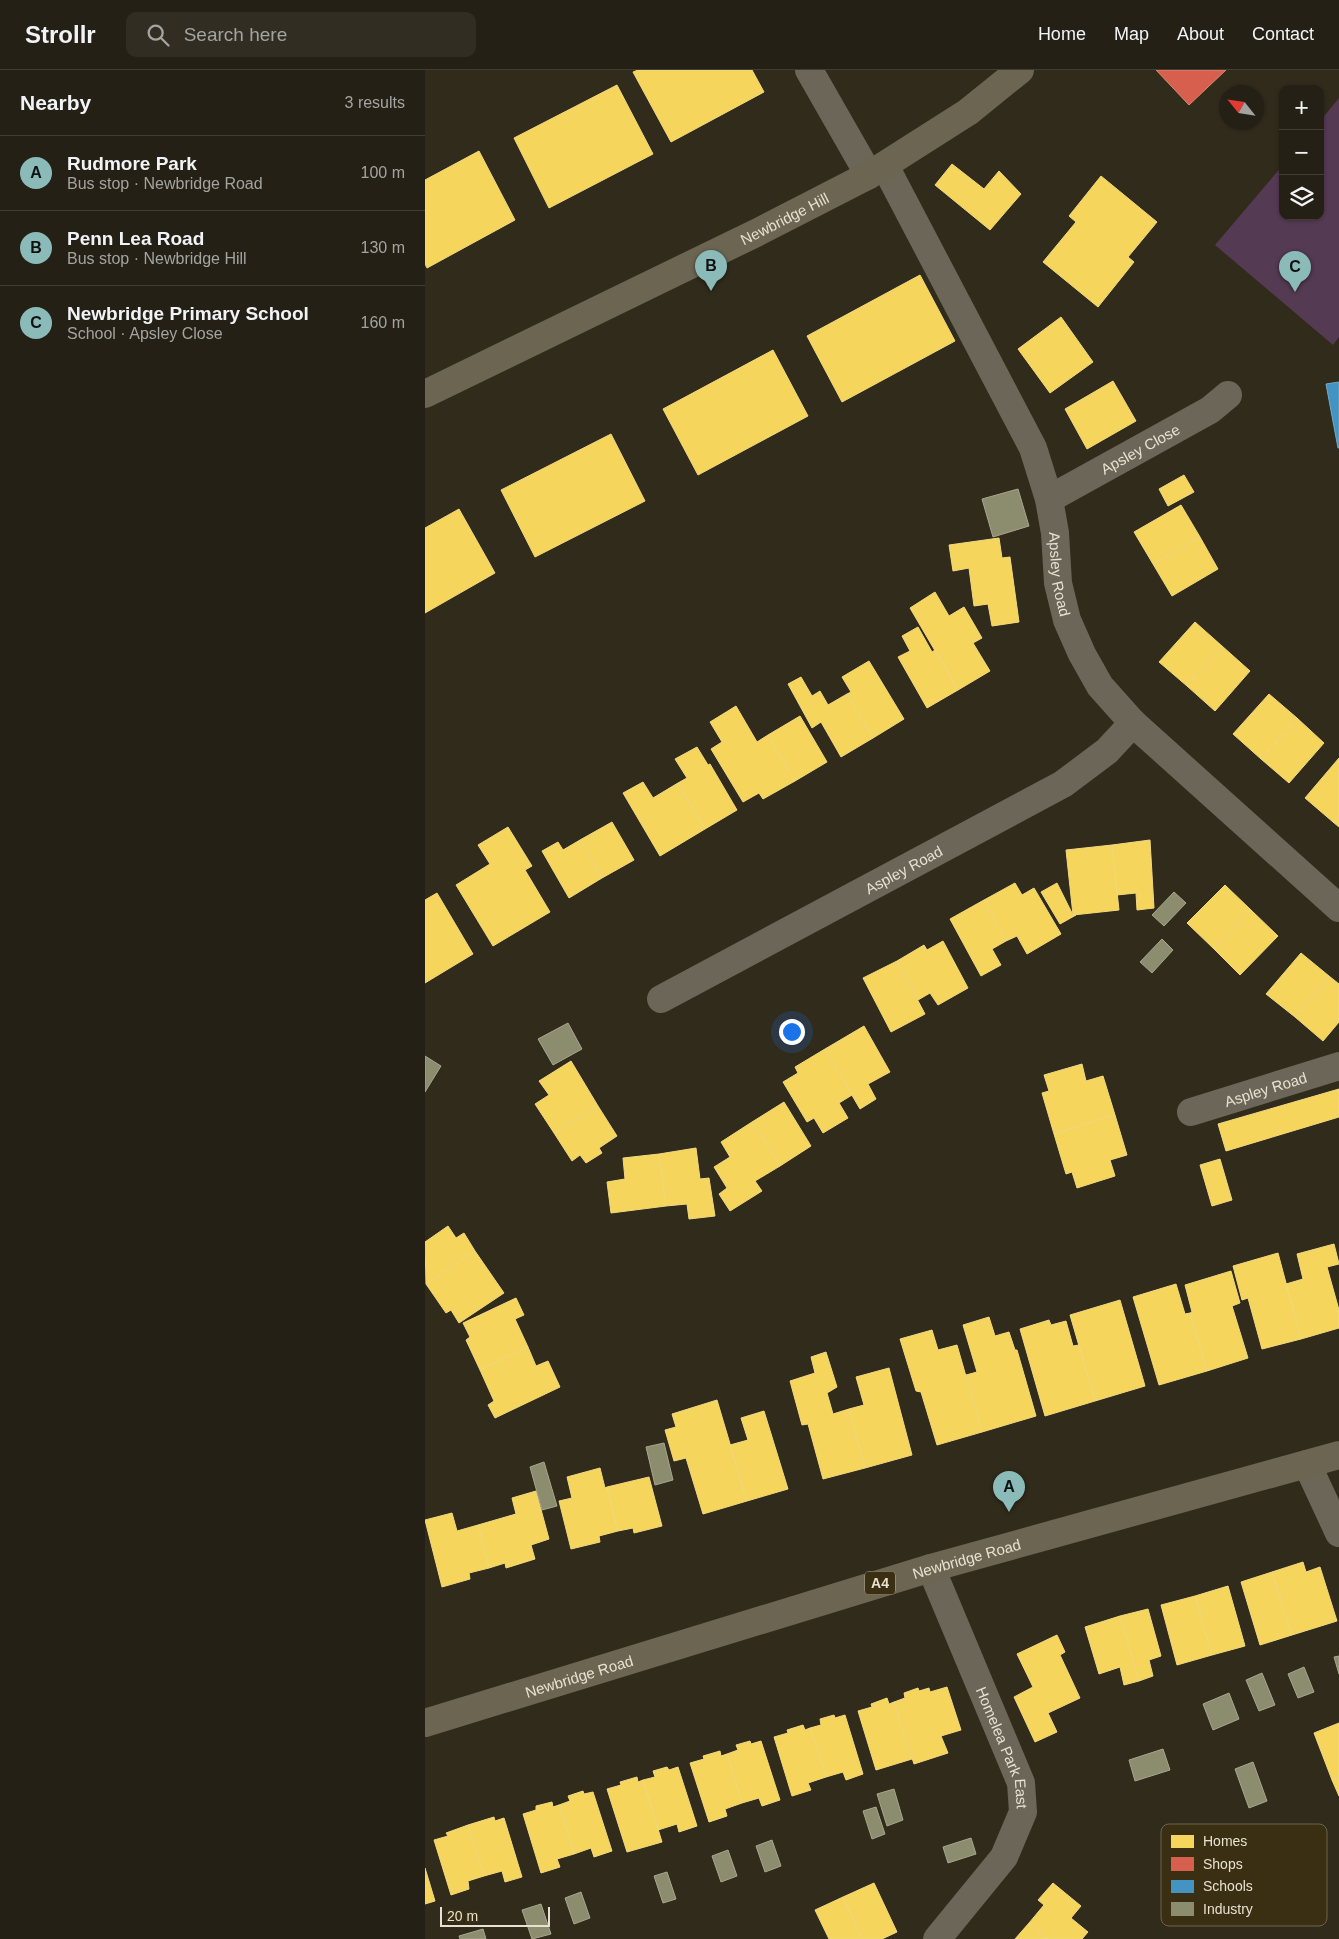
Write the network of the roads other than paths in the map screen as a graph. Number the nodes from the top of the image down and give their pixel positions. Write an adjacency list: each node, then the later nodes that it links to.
1 (809, 70): 3 (street, Apsley Road)
2 (1020, 70): 3 (main road, Newbridge Hill)
3 (877, 170): 4 (main road, Newbridge Hill); 6 (street, Apsley Road)
4 (425, 394)
5 (1228, 395): 6 (street, Apsley Close)
6 (1049, 499): 7 (street, Apsley Road)
7 (1133, 723): 8 (street, Apsley Road); 9 (street, Aspley Road)
8 (1339, 908)
9 (661, 999)
10 (1339, 1066): 11 (street, Aspley Road)
11 (1191, 1112)
12 (1339, 1455): 13 (main road, Newbridge Road / A4)
13 (1307, 1464): 14 (street); 15 (main road, Newbridge Road / A4)
14 (1339, 1533)
15 (931, 1568): 16 (main road, Newbridge Road / A4); 17 (street, Homelea Park East)
16 (425, 1723)
17 (937, 1939)

